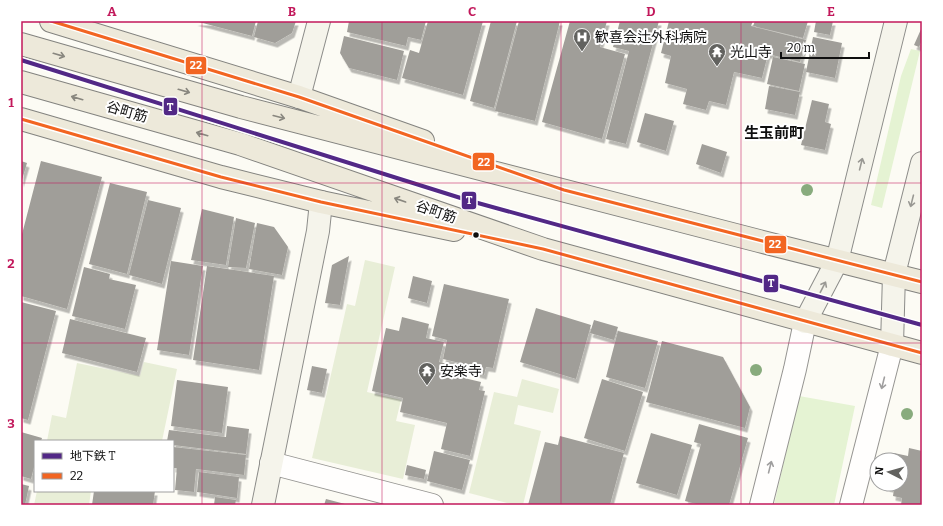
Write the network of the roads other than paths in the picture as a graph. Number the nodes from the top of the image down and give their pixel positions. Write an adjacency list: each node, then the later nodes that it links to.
1 (51, 21): 6 (main road)
2 (318, 21): 6 (street)
3 (896, 21): 12 (street, one-way to 3)
4 (21, 44): 9 (main road, one-way to 9)
5 (21, 82): 11 (main road, 谷町筋, one-way to 5)
6 (299, 97): 9 (main road)
7 (21, 119): 10 (main road)
8 (922, 163): 13 (street, one-way to 13)
9 (564, 190): 12 (main road)
10 (321, 202): 11 (main road); 18 (street)
11 (543, 249): 15 (main road, 谷町筋)
12 (837, 261): 13 (main road); 15 (street, one-way to 12)
13 (894, 274): 14 (main road); 16 (street)
14 (922, 282)
15 (805, 322): 16 (main road, 谷町筋); 21 (street, one-way to 15)
16 (892, 345): 17 (main road, 谷町筋); 22 (street, one-way to 22)
17 (922, 353)
18 (271, 463): 19 (street); 20 (street)
19 (263, 505)
20 (432, 505)
21 (761, 505)
22 (851, 505)

